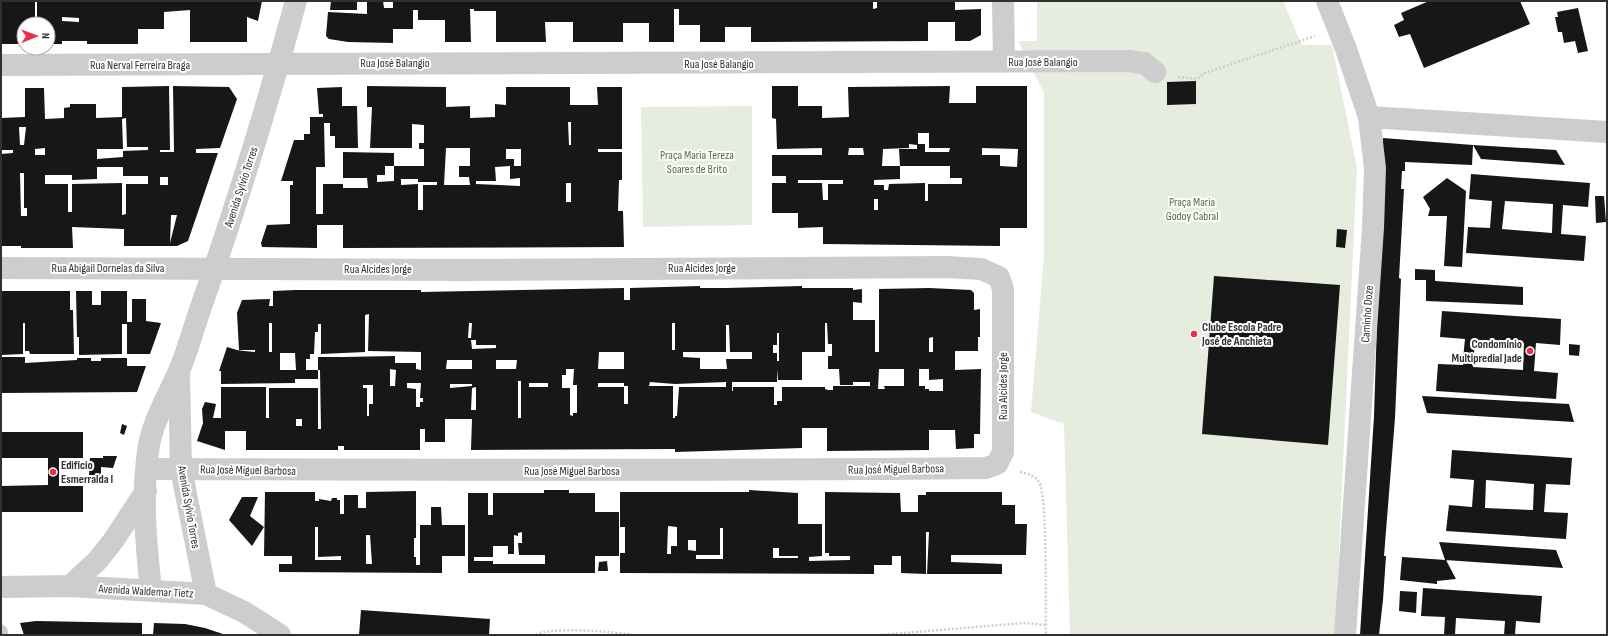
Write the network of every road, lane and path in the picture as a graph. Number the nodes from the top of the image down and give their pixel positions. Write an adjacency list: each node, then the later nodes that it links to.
1 (296, 1): 6 (street, Avenida Sylvio Torres)
2 (1004, 1): 5 (street)
3 (1327, 1): 4 (street, Caminho Doze)
4 (1338, 27): 8 (path); 9 (street, Caminho Doze)
5 (1004, 62): 6 (street, Rua José Balangio); 8 (street, Rua José Balangio)
6 (279, 64): 7 (street, Rua Nerval Ferreira Braga); 12 (street, Avenida Sylvio Torres)
7 (1, 65)
8 (1155, 72)
9 (1369, 117): 10 (street); 31 (street, Caminho Doze)
10 (1607, 132)
11 (1, 268): 12 (street, Rua Abigail Dornelas da Silva)
12 (215, 268): 13 (street, Avenida Sylvio Torres); 14 (street, Rua Alcides Jorge)
13 (179, 371): 15 (street, Avenida Sylvio Torres); 16 (street, Avenida Sylvio Torres)
14 (997, 464): 16 (street, Rua José Miguel Barbosa); 22 (path)
15 (147, 468): 16 (street, Rua José Miguel Barbosa); 17 (street, Avenida Sylvio Torres)
16 (181, 469): 21 (street, Avenida Sylvio Torres)
17 (146, 491): 18 (street); 20 (street, Avenida Sylvio Torres)
18 (70, 586): 19 (street, Avenida Waldemar Tietz); 20 (street, Avenida Waldemar Tietz)
19 (1, 587)
20 (151, 590): 21 (street, Avenida Waldemar Tietz)
21 (206, 594): 25 (street, Avenida Waldemar Tietz)
22 (1046, 625): 29 (path); 30 (path)
23 (1, 631): 24 (lane)
24 (2, 635)
25 (280, 635)
26 (536, 635): 27 (path)
27 (634, 635): 28 (path)
28 (638, 635)
29 (880, 635)
30 (1046, 635)
31 (1345, 635)

